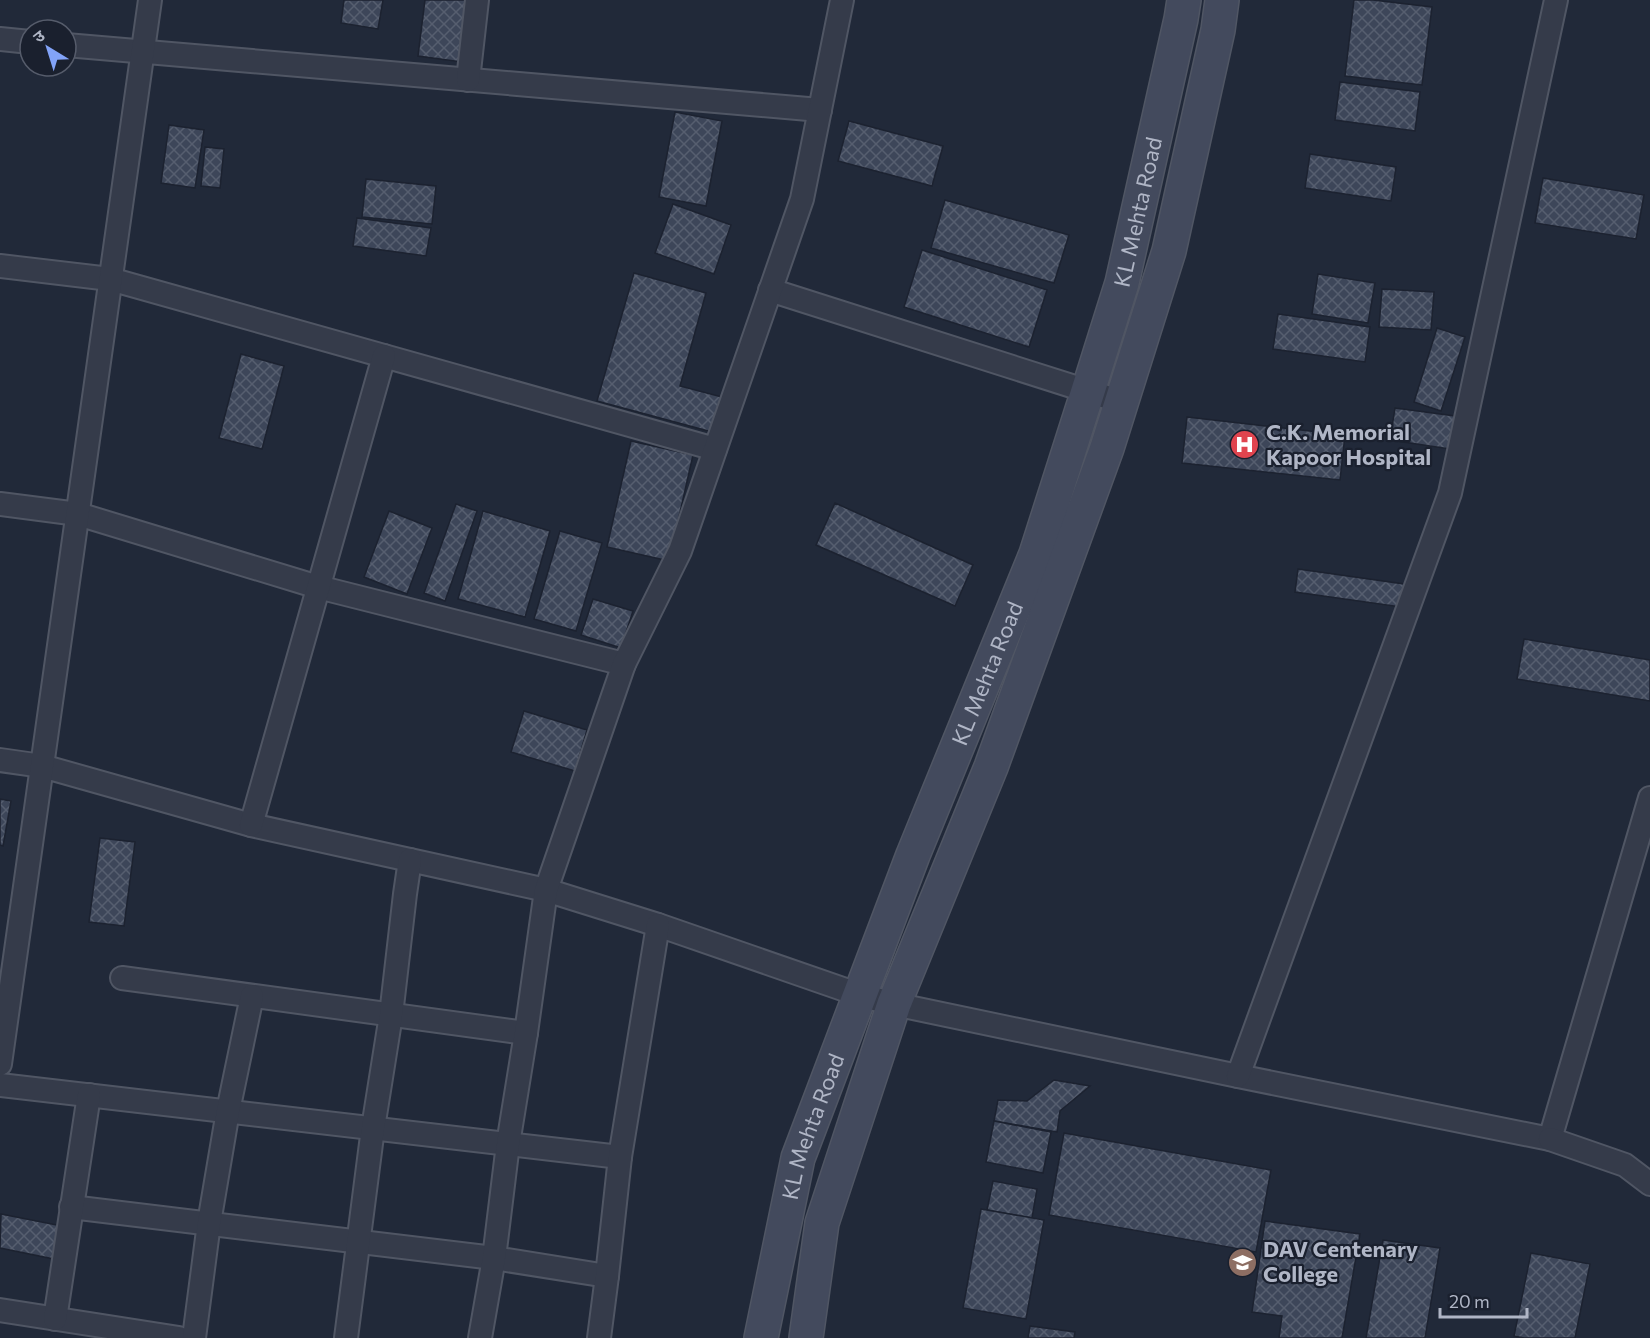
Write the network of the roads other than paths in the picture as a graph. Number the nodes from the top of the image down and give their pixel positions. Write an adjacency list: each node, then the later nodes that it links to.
1 (150, 0): 10 (street)
2 (477, 0): 11 (street)
3 (842, 0): 12 (street)
4 (1184, 0): 17 (street, KL Mehta Road)
5 (1222, 0): 18 (street, KL Mehta Road)
6 (1556, 0): 39 (street)
7 (0, 39): 8 (street)
8 (18, 41)
9 (78, 46): 10 (street)
10 (143, 52): 11 (street); 14 (street)
11 (468, 80): 12 (street)
12 (820, 110): 15 (street)
13 (0, 266): 14 (street)
14 (110, 279): 16 (street); 21 (street)
15 (770, 290): 17 (street); 19 (street)
16 (384, 356): 19 (street); 22 (street)
17 (1088, 391): 18 (street); 32 (street, KL Mehta Road)
18 (1122, 402): 34 (street, KL Mehta Road)
19 (715, 449): 23 (street)
20 (0, 504): 21 (street)
21 (78, 514): 22 (street); 25 (street)
22 (318, 587): 23 (street); 27 (street)
23 (624, 664): 29 (street)
24 (0, 760): 25 (street)
25 (42, 766): 27 (street); 36 (street)
26 (1650, 798): 44 (street)
27 (251, 825): 28 (street)
28 (410, 860): 29 (street); 35 (street)
29 (546, 890): 30 (street); 37 (street)
30 (658, 925): 32 (street); 46 (street)
31 (122, 978): 33 (street)
32 (860, 995): 34 (street); 60 (street, KL Mehta Road)
33 (252, 996): 35 (street); 42 (street)
34 (894, 1004): 39 (street); 61 (street, KL Mehta Road)
35 (391, 1015): 37 (street); 43 (street)
36 (2, 1032): 38 (street)
37 (526, 1033): 45 (street)
38 (0, 1064)
39 (1238, 1076): 44 (street)
40 (0, 1085): 41 (street)
41 (89, 1095): 42 (street); 48 (street)
42 (228, 1111): 43 (street); 49 (street)
43 (373, 1128): 45 (street); 50 (street)
44 (1550, 1139): 47 (street)
45 (508, 1144): 46 (street); 51 (street)
46 (620, 1157): 52 (street)
47 (1650, 1184)
48 (71, 1207): 49 (street); 54 (street)
49 (209, 1223): 50 (street); 56 (street)
50 (358, 1241): 51 (street); 57 (street)
51 (494, 1258): 52 (street); 58 (street)
52 (607, 1276): 59 (street)
53 (0, 1310): 54 (street)
54 (55, 1319): 55 (street)
55 (179, 1338)
56 (194, 1338)
57 (346, 1338)
58 (480, 1338)
59 (599, 1338)
60 (761, 1338)
61 (806, 1338)

